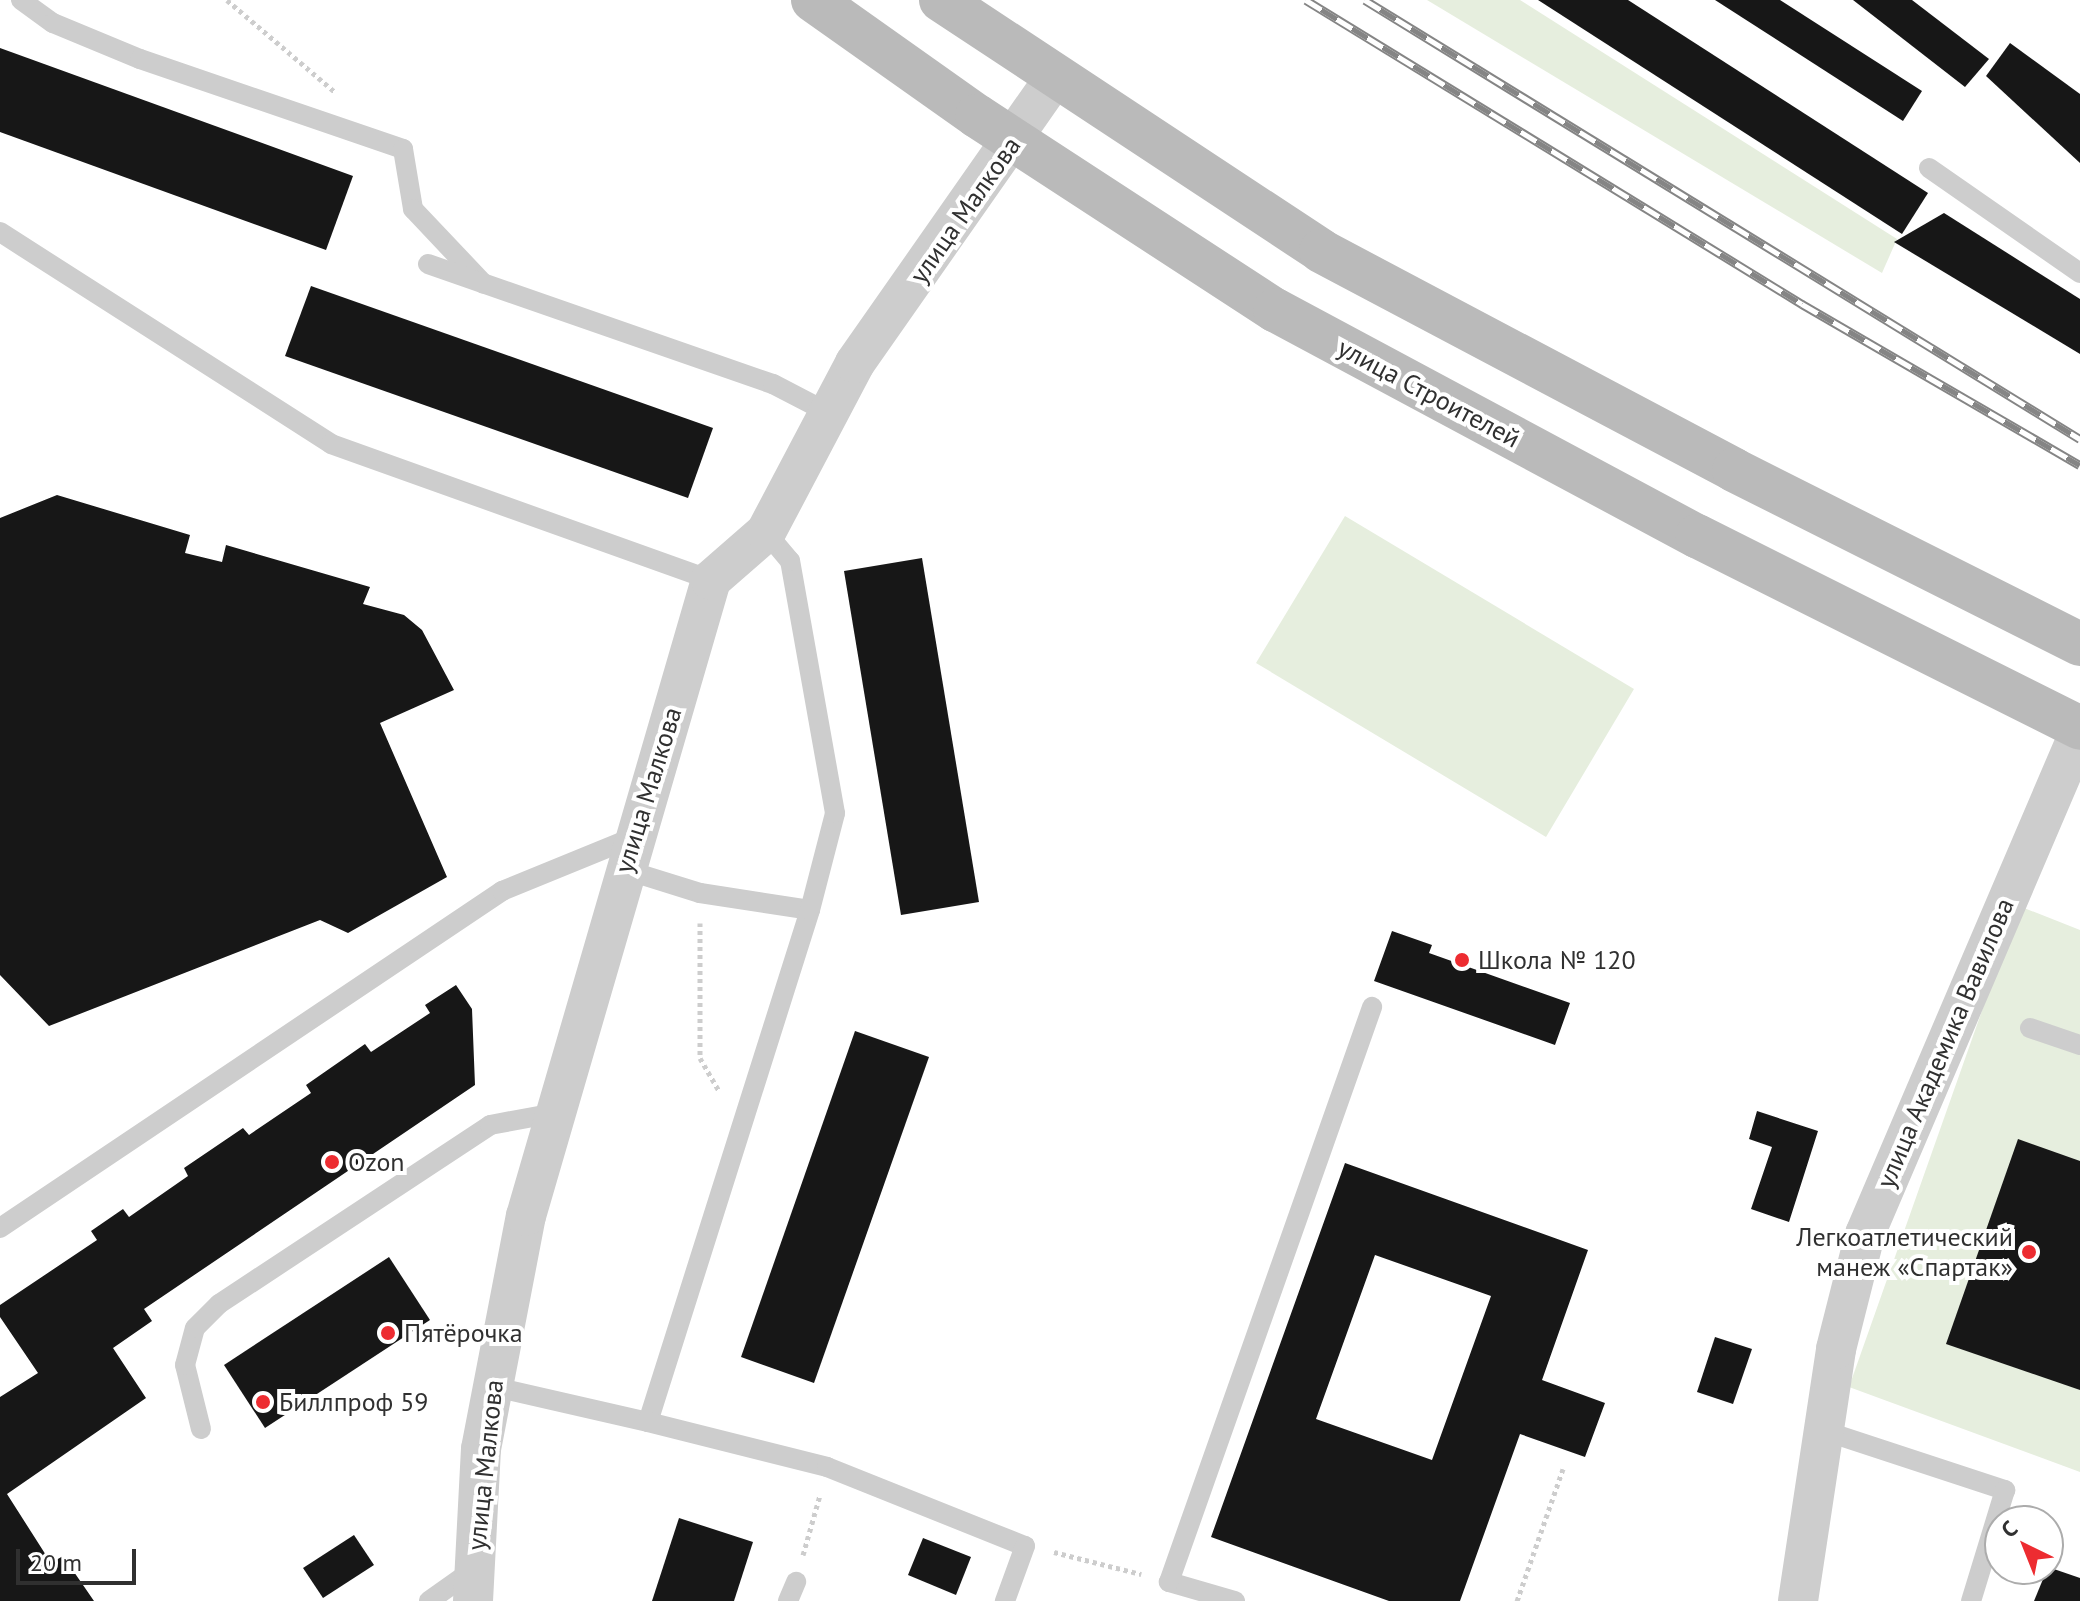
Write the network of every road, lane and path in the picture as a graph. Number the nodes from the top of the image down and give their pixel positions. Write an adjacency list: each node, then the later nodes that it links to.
1 (21, 0): 12 (lane)
2 (227, 0): 6 (path)
3 (813, 0): 7 (main road, улица Строителей)
4 (941, 0): 5 (main road)
5 (1055, 77): 7 (street, улица Малкова); 16 (main road)
6 (344, 100)
7 (1015, 141): 13 (street, улица Малкова); 17 (main road, улица Строителей)
8 (1929, 168): 11 (lane)
9 (0, 232): 15 (lane)
10 (428, 264): 12 (lane)
11 (2080, 273)
12 (484, 284): 13 (lane)
13 (827, 412): 14 (street, улица Малкова)
14 (766, 532): 15 (street, улица Малкова); 20 (lane)
15 (711, 580): 18 (street, улица Малкова)
16 (2080, 644)
17 (2080, 730): 30 (street, улица Академика Вавилова)
18 (628, 854): 19 (lane); 24 (street, улица Малкова); 26 (lane)
19 (700, 893): 20 (lane); 25 (path)
20 (810, 910): 25 (lane)
21 (1372, 1007): 34 (lane)
22 (2030, 1028): 23 (lane)
23 (2080, 1045)
24 (555, 1113): 27 (street, улица Малкова); 29 (lane)
25 (738, 1124): 28 (lane)
26 (0, 1228)
27 (491, 1386): 28 (lane); 35 (street, улица Малкова)
28 (648, 1422): 31 (lane)
29 (201, 1429)
30 (1822, 1430): 41 (street, улица Академика Вавилова); 42 (lane)
31 (827, 1467): 36 (path); 38 (lane)
32 (1563, 1469): 40 (path)
33 (1077, 1557): 34 (path)
34 (1169, 1582): 39 (lane)
35 (474, 1585): 37 (lane)
36 (792, 1591)
37 (429, 1601)
38 (1005, 1601)
39 (1235, 1601)
40 (1517, 1601)
41 (1798, 1601)
42 (1971, 1601)

